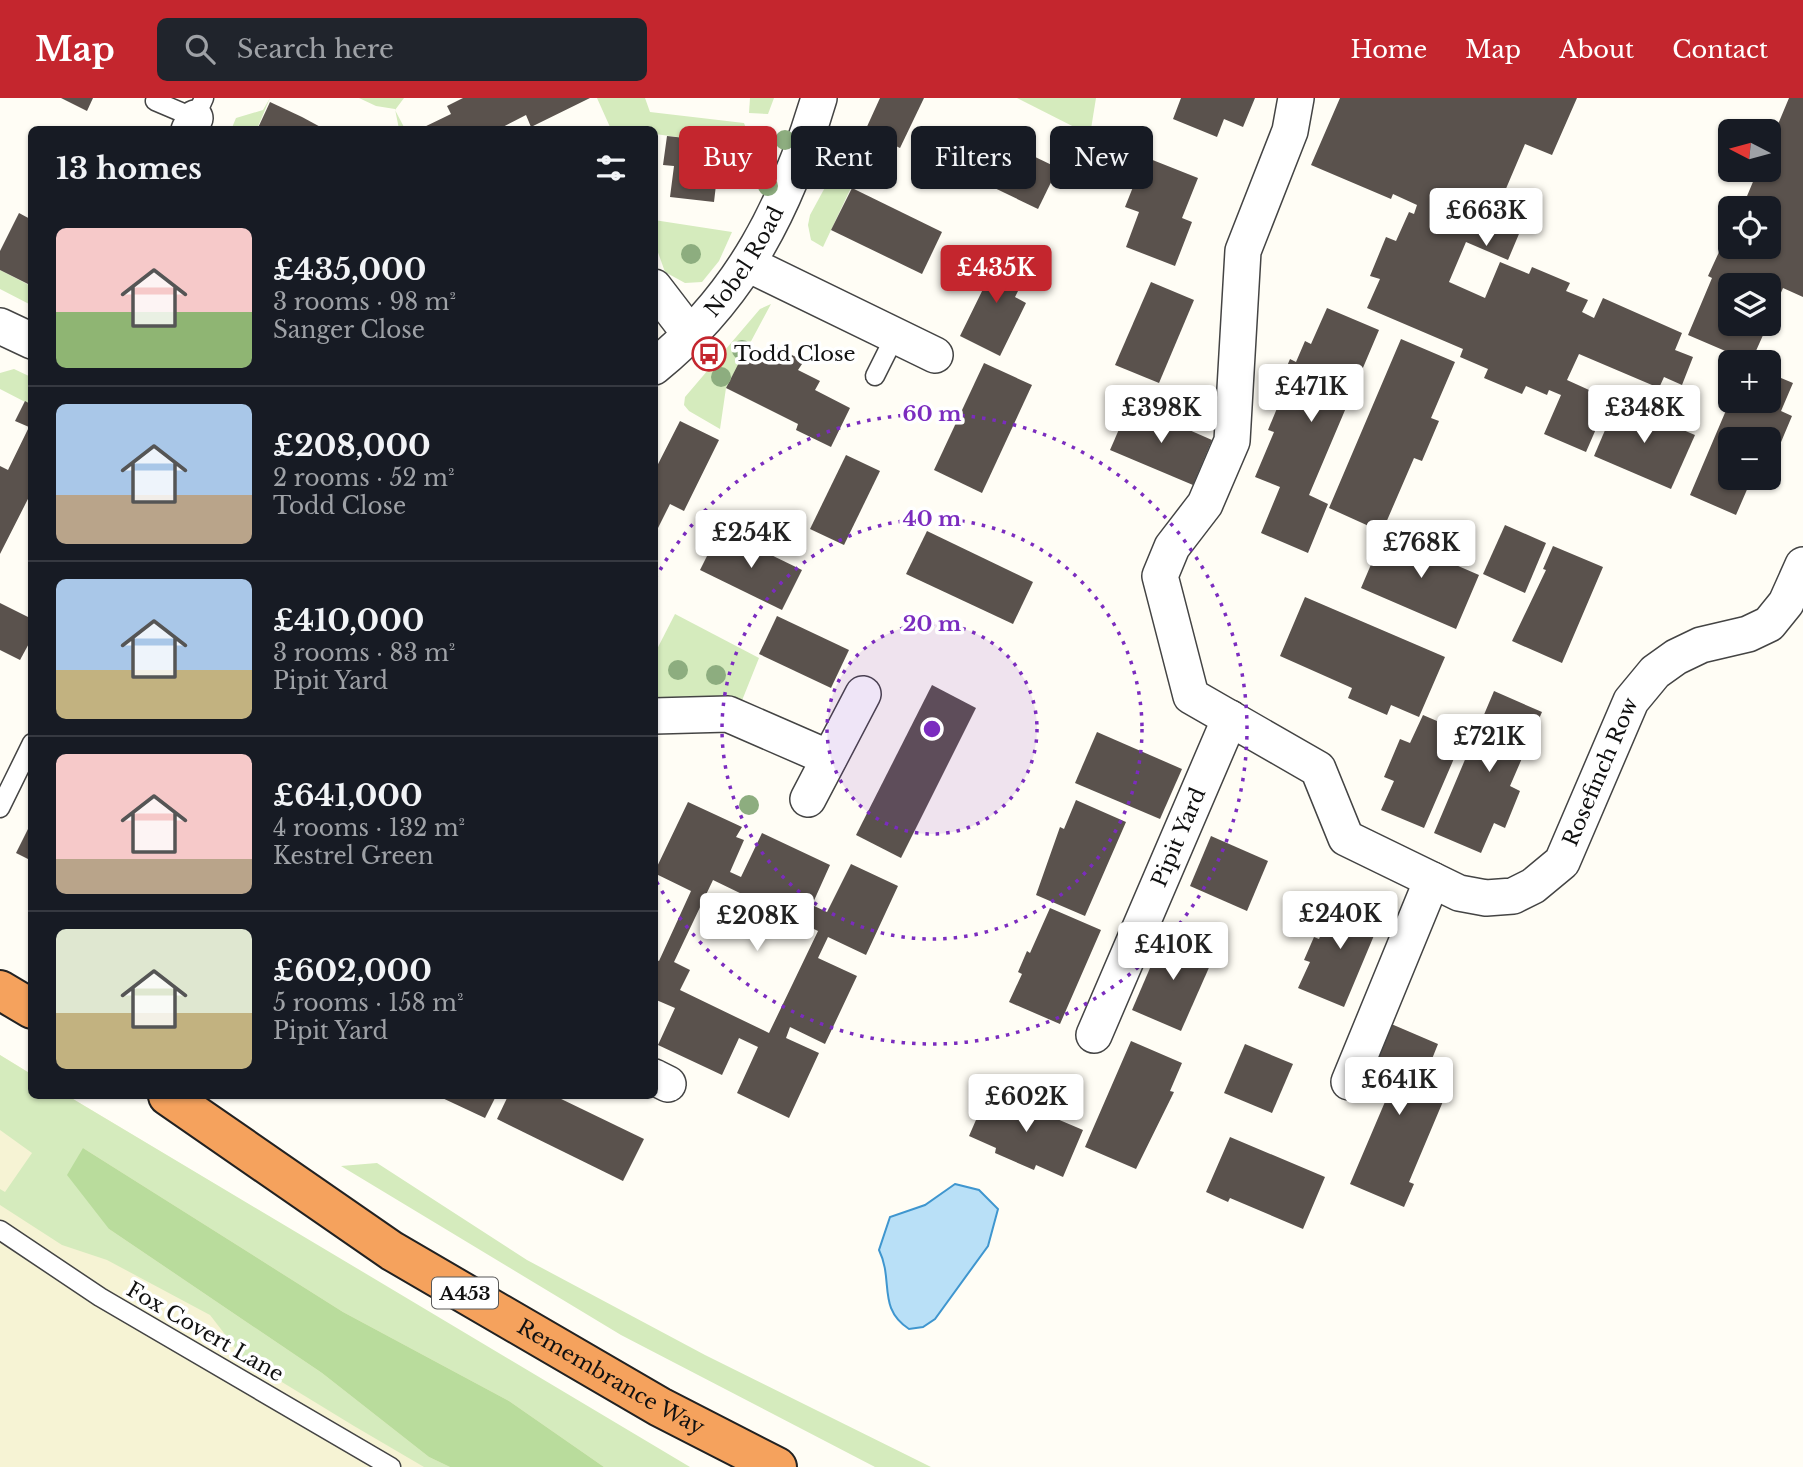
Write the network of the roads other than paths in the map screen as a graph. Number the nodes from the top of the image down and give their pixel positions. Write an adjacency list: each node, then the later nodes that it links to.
1 (819, 98): 5 (street, Nobel Road)
2 (1296, 98): 17 (street, Rosefinch Row)
3 (155, 101): 4 (lane)
4 (196, 115)
5 (748, 264): 8 (street, Nobel Road); 9 (street)
6 (658, 292): 8 (street)
7 (0, 326): 10 (street)
8 (690, 334): 12 (street, Nobel Road)
9 (895, 336): 11 (street); 13 (lane)
10 (28, 339)
11 (935, 355)
12 (658, 364)
13 (875, 376)
14 (1803, 565): 22 (street, Rosefinch Row)
15 (863, 694): 19 (street)
16 (658, 716): 19 (street)
17 (1230, 718): 22 (street, Rosefinch Row); 25 (street, Pipit Yard)
18 (28, 751): 21 (lane)
19 (829, 758): 20 (street)
20 (808, 799)
21 (0, 808)
22 (1432, 880): 26 (street)
23 (0, 990): 24 (highway)
24 (28, 1007)
25 (1094, 1035)
26 (1349, 1082)
27 (171, 1099): 30 (highway, Remembrance Way / A453)
28 (0, 1230): 29 (lane, Fox Covert Lane)
29 (391, 1467)
30 (777, 1467)

